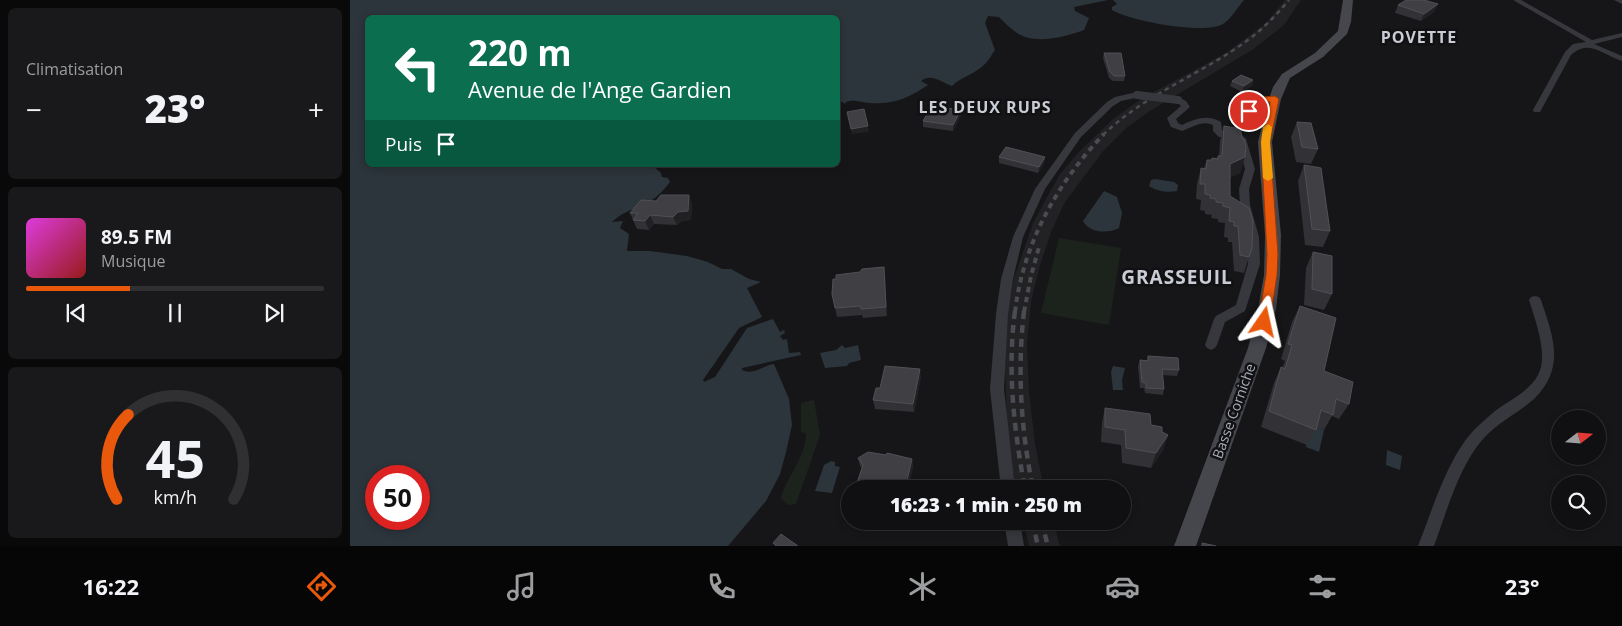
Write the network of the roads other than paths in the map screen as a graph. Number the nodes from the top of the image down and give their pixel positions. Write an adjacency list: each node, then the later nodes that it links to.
1 (1348, 0): 7 (main road, Basse Corniche)
2 (1516, 0): 4 (street)
3 (1622, 35): 4 (street)
4 (1590, 43): 5 (street); 8 (street)
5 (1622, 59)
6 (1137, 95): 9 (street, bridge); 12 (street)
7 (1275, 99): 9 (street); 15 (main road, Basse Corniche)
8 (1537, 110)
9 (1236, 135): 11 (street)
10 (1535, 300): 16 (street)
11 (1211, 345)
12 (1007, 480)
13 (1013, 530): 14 (street)
14 (1016, 546)
15 (1185, 546)
16 (1426, 546)

